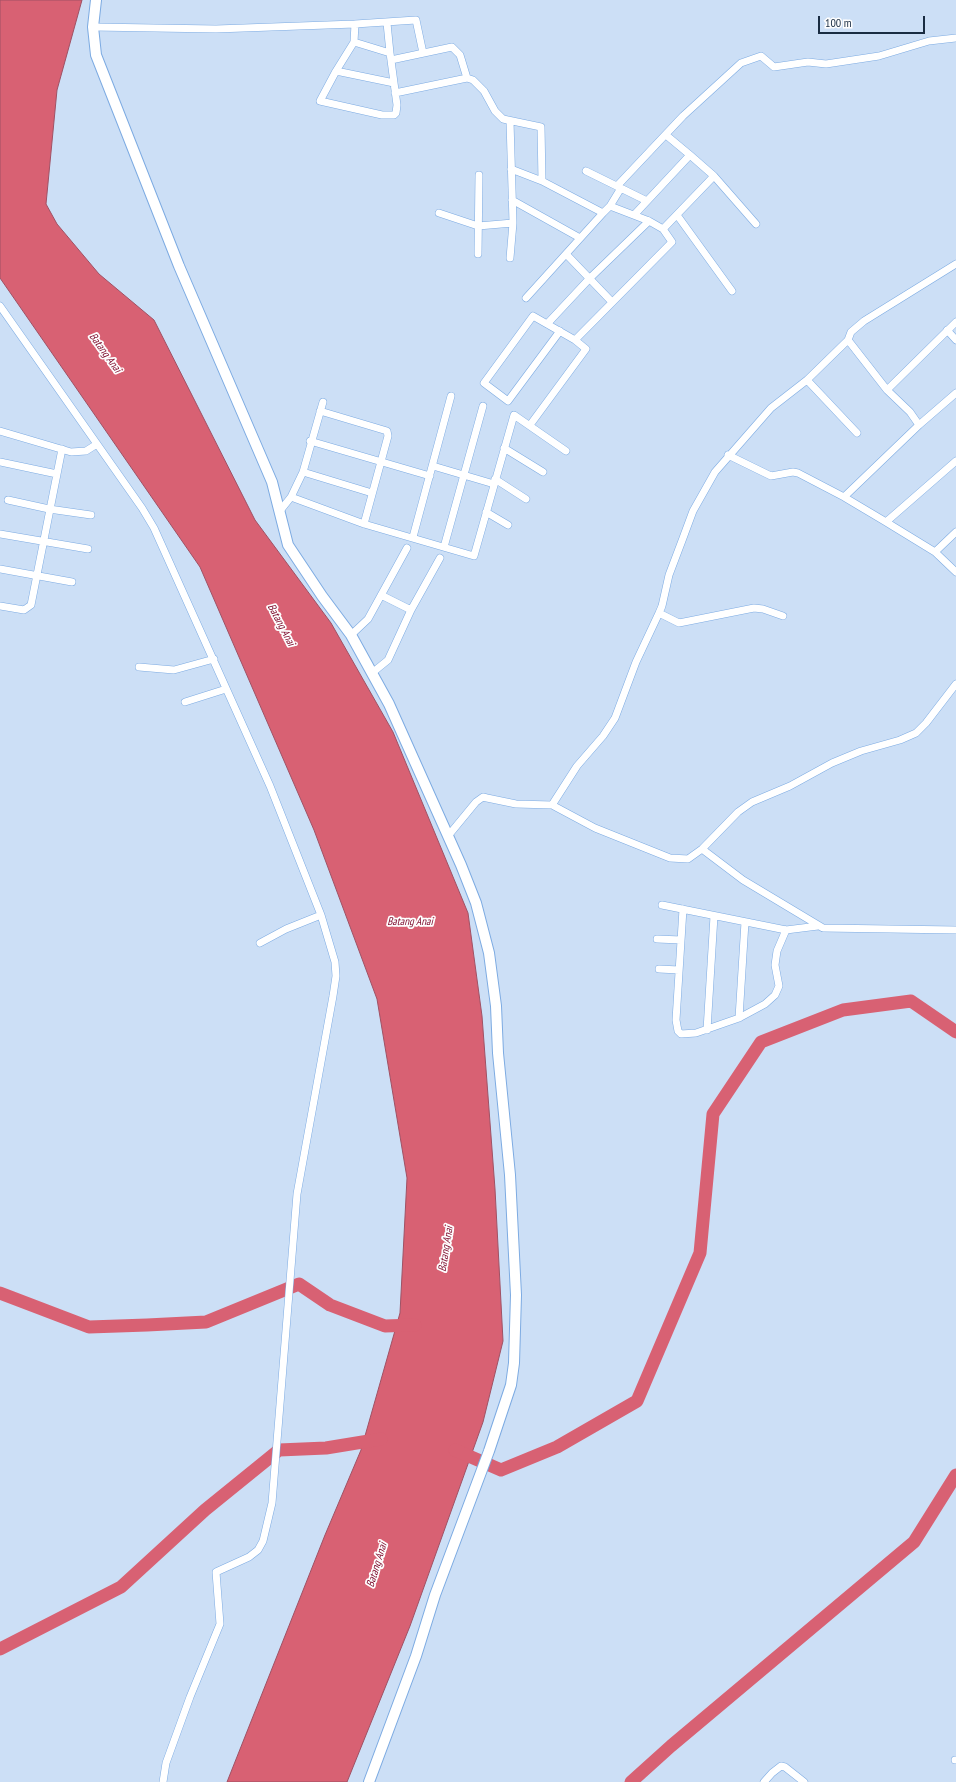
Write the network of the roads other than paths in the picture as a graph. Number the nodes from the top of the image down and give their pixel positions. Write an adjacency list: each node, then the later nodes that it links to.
1 (96, 0): 4 (street)
2 (387, 23): 3 (street); 7 (street); 8 (street)
3 (355, 24): 4 (street); 6 (street)
4 (93, 27): 84 (street)
5 (956, 38): 14 (street)
6 (354, 42): 8 (street); 9 (street)
7 (423, 53): 8 (street); 10 (street)
8 (391, 56): 11 (street)
9 (336, 71): 11 (street); 12 (street)
10 (467, 78): 12 (street); 13 (street)
11 (394, 83): 12 (street)
12 (395, 93)
13 (510, 121): 16 (street); 20 (street)
14 (666, 135): 15 (street); 21 (street)
15 (690, 155): 19 (street); 23 (street)
16 (511, 169): 20 (street); 22 (street)
17 (586, 171): 21 (street)
18 (479, 175): 32 (street)
19 (714, 176): 28 (street); 31 (street)
20 (542, 181): 26 (street)
21 (619, 187): 23 (street); 24 (street)
22 (512, 200): 30 (street); 34 (street)
23 (647, 201): 27 (street)
24 (610, 206): 26 (street); 27 (street)
25 (439, 213): 32 (street)
26 (603, 213): 34 (street)
27 (634, 215): 29 (street)
28 (677, 215): 33 (street); 40 (street)
29 (649, 221): 33 (street); 39 (street)
30 (513, 223): 32 (street); 37 (street)
31 (756, 224)
32 (478, 226): 35 (street)
33 (662, 229): 42 (street)
34 (580, 238): 36 (street)
35 (478, 254)
36 (567, 255): 39 (street); 41 (street)
37 (510, 258)
38 (956, 264): 49 (street)
39 (590, 278): 42 (street); 45 (street)
40 (732, 291)
41 (526, 298)
42 (612, 302): 48 (street)
43 (0, 306): 63 (street)
44 (956, 322): 46 (street)
45 (547, 324): 47 (street); 47 (street)
46 (947, 330): 50 (street); 52 (street)
47 (560, 331): 48 (street)
48 (575, 340): 59 (street)
49 (848, 340): 51 (street); 52 (street)
50 (956, 340)
51 (807, 380): 61 (street); 67 (street)
52 (887, 390): 58 (street)
53 (956, 393): 58 (street)
54 (451, 396): 71 (street)
55 (323, 402): 57 (street)
56 (483, 406): 75 (street)
57 (320, 411): 62 (street); 68 (street)
58 (919, 425): 80 (street)
59 (530, 426): 64 (street); 66 (street)
60 (0, 431): 65 (street)
61 (857, 434)
62 (310, 441): 68 (street); 72 (street)
63 (97, 444): 65 (street); 109 (street)
64 (504, 448): 73 (street); 77 (street)
65 (62, 449): 74 (street)
66 (566, 451)
67 (728, 455): 80 (street); 106 (street)
68 (382, 461): 76 (street); 78 (street)
69 (956, 461): 87 (street)
70 (0, 462): 74 (street)
71 (433, 466): 75 (street); 76 (street)
72 (303, 472): 78 (street); 79 (street)
73 (543, 472)
74 (57, 474): 83 (street)
75 (463, 475): 77 (street); 94 (street)
76 (430, 476): 92 (street)
77 (494, 481): 81 (street); 85 (street)
78 (372, 493): 88 (street)
79 (291, 497): 84 (street); 88 (street)
80 (844, 497): 87 (street)
81 (526, 499)
82 (8, 500): 83 (street)
83 (49, 509): 86 (street); 93 (street)
84 (279, 512): 108 (street)
85 (486, 512): 89 (street); 94 (street)
86 (91, 515)
87 (886, 522): 97 (street)
88 (364, 524): 92 (street)
89 (508, 525)
90 (956, 532): 97 (street)
91 (0, 534): 93 (street)
92 (413, 537): 94 (street)
93 (43, 541): 96 (street); 101 (street)
94 (444, 547)
95 (407, 548): 103 (street)
96 (88, 549)
97 (935, 552): 100 (street)
98 (440, 558): 105 (street)
99 (0, 570): 101 (street)
100 (956, 572)
101 (36, 575): 102 (street); 104 (street)
102 (72, 582)
103 (381, 595): 105 (street); 108 (street)
104 (0, 606)
105 (411, 610): 111 (street)
106 (659, 613): 107 (street); 115 (street)
107 (783, 616)
108 (351, 635): 111 (street)
109 (214, 659): 110 (street); 113 (street)
110 (139, 667)
111 (372, 673): 116 (street)
112 (956, 684): 117 (street)
113 (226, 688): 114 (street); 120 (street)
114 (185, 702)
115 (552, 805): 116 (street); 117 (street)
116 (448, 836): 134 (street)
117 (702, 849): 123 (street)
118 (662, 905): 119 (street)
119 (683, 909): 121 (street); 127 (street)
120 (321, 915): 128 (street); 133 (street)
121 (714, 916): 122 (street); 132 (street)
122 (745, 922): 124 (street); 131 (street)
123 (818, 926): 124 (street); 125 (street)
124 (786, 930): 131 (street)
125 (956, 930)
126 (657, 939): 127 (street)
127 (681, 940): 130 (street)
128 (260, 943)
129 (659, 969): 130 (street)
130 (679, 970): 132 (street)
131 (739, 1018): 132 (street)
132 (707, 1030)
133 (163, 1782)
134 (369, 1782)
135 (764, 1782): 136 (street)
136 (804, 1782)

